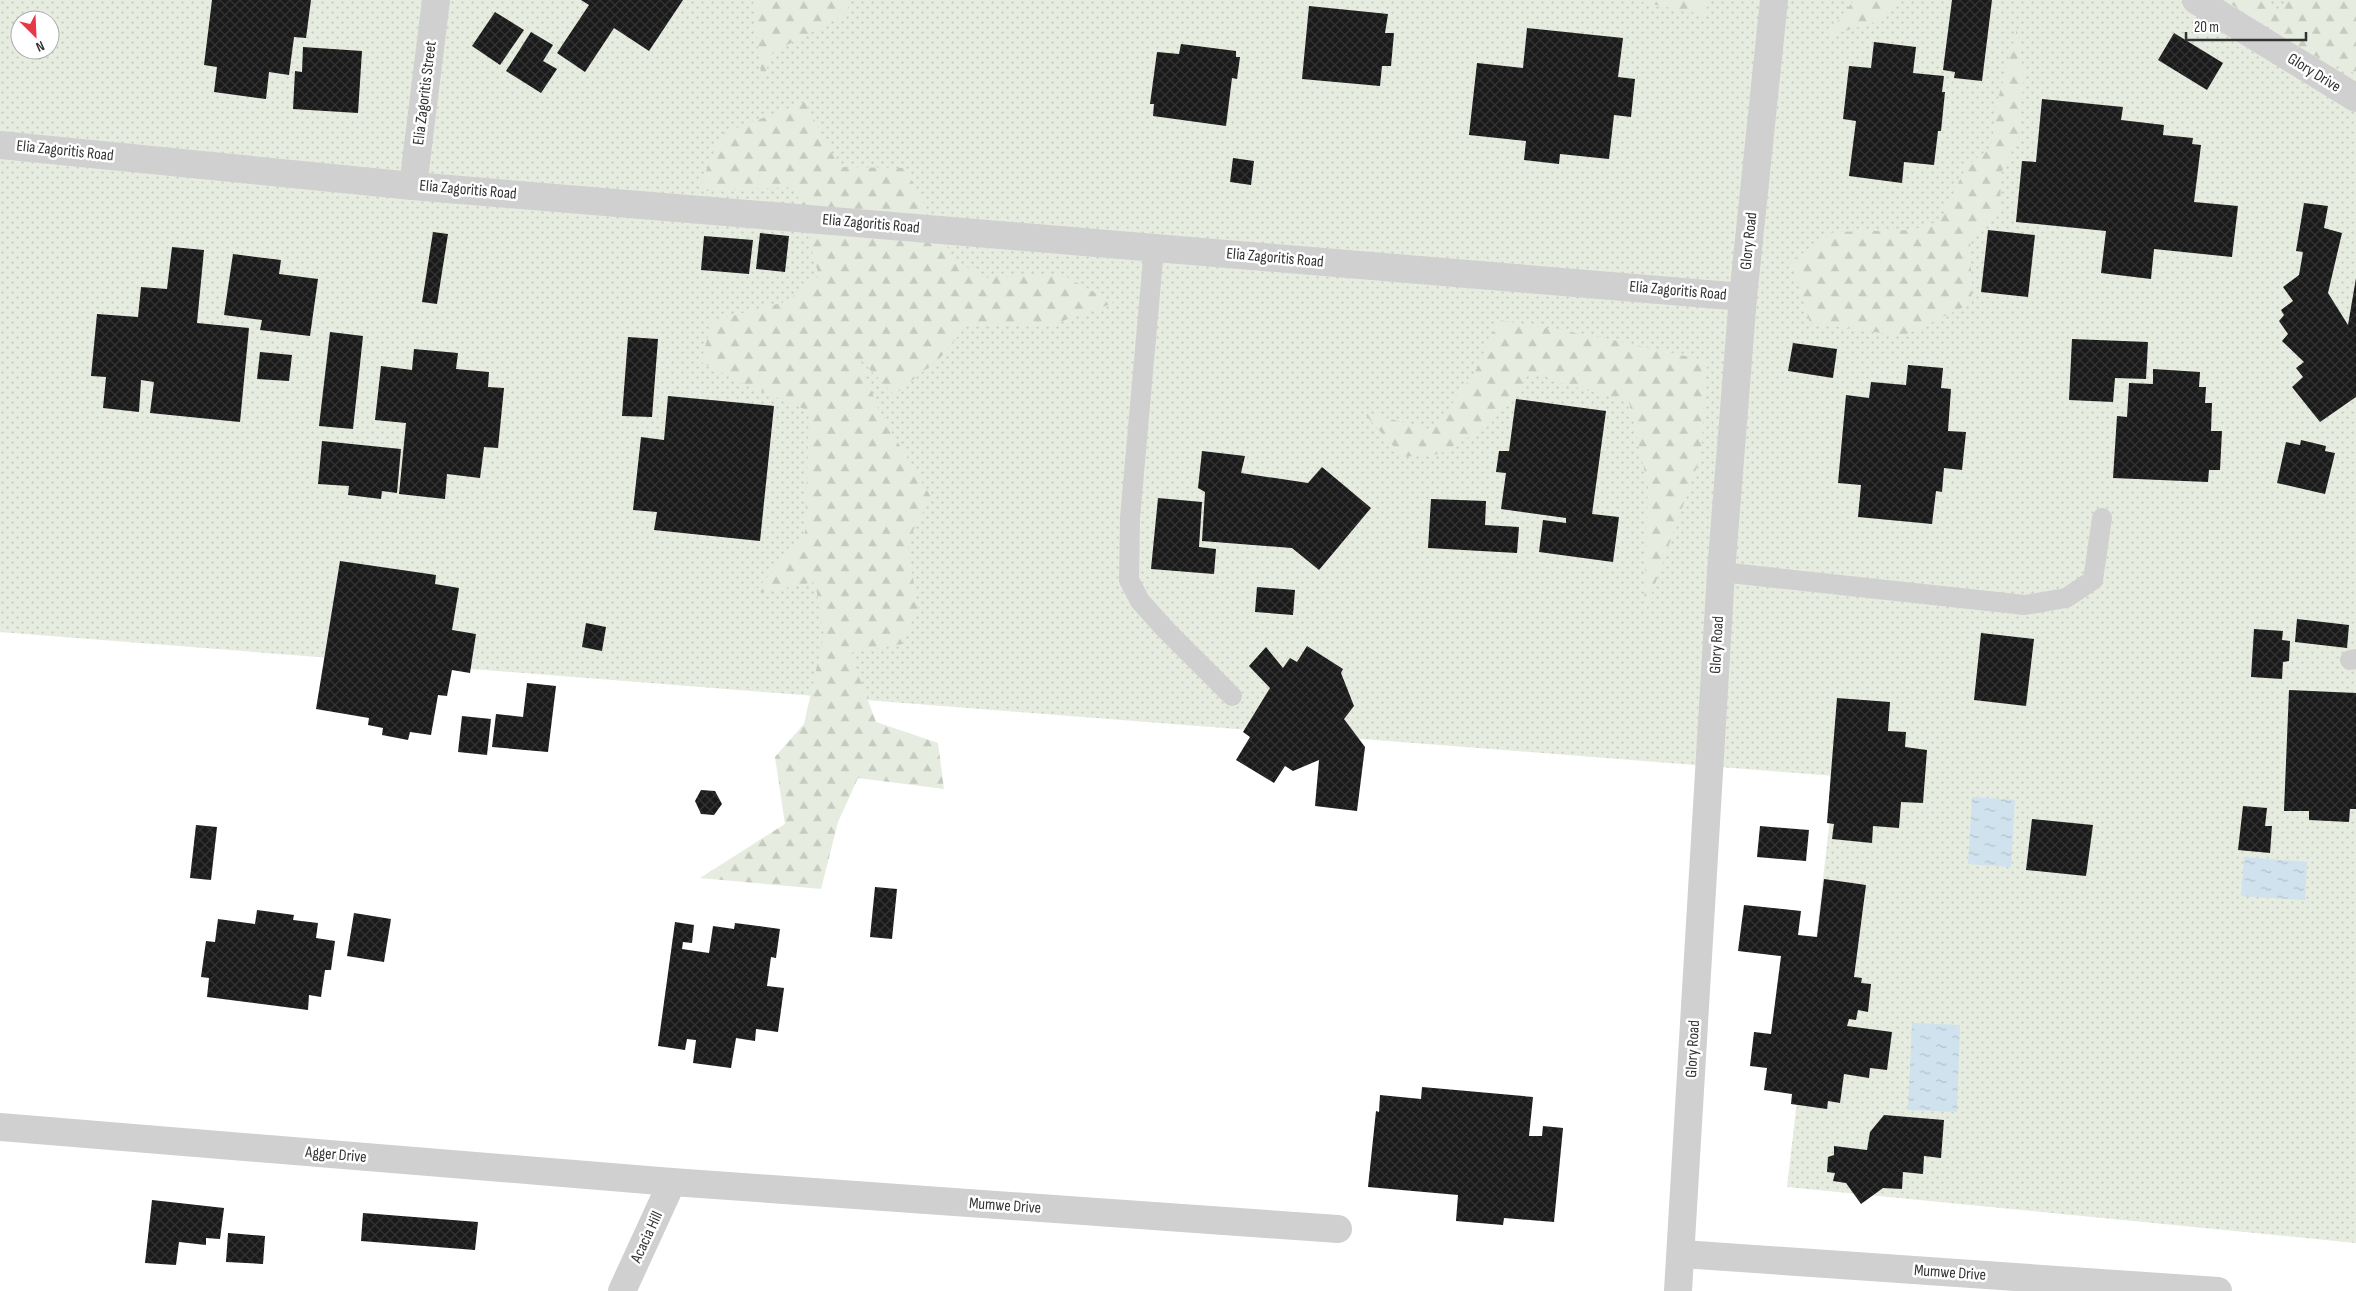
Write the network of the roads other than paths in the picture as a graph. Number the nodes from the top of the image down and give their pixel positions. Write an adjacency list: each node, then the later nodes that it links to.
1 (436, 0): 6 (street, Elia Zagoritis Street)
2 (1774, 0): 8 (street, Glory Road)
3 (2196, 0): 4 (street, Glory Drive)
4 (2356, 98)
5 (0, 145): 6 (street, Elia Zagoritis Road)
6 (413, 186): 7 (street, Elia Zagoritis Road)
7 (1154, 248): 8 (street, Elia Zagoritis Road); 11 (lane)
8 (1743, 297): 10 (street, Glory Road)
9 (2102, 518): 10 (lane)
10 (1721, 572): 15 (street, Glory Road)
11 (1232, 696)
12 (0, 1127): 13 (street, Agger Drive)
13 (672, 1182): 14 (street, Mumwe Drive); 16 (street, Acacia Hill)
14 (1338, 1229)
15 (1682, 1254): 17 (street, Glory Road); 18 (street, Mumwe Drive)
16 (622, 1291)
17 (1678, 1291)
18 (2218, 1291)

